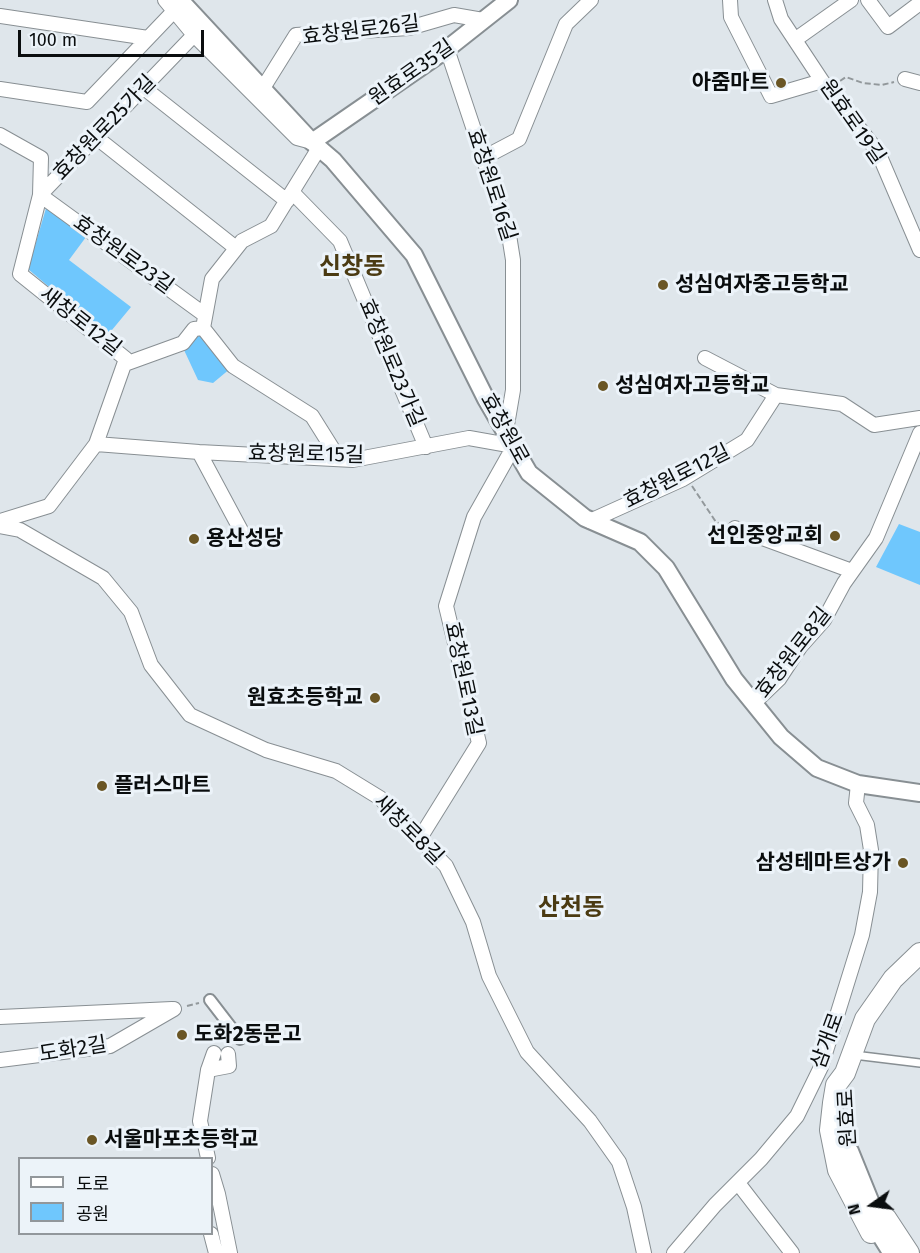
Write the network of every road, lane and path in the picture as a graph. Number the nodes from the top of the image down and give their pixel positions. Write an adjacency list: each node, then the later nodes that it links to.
1 (451, 0): 10 (street)
2 (509, 0): 12 (street, 원효로35길)
3 (591, 0): 26 (street)
4 (730, 0): 19 (street)
5 (775, 0): 15 (street, 원효로19길)
6 (851, 0): 15 (street)
7 (868, 0): 8 (street)
8 (920, 3)
9 (173, 4): 13 (street); 14 (street); 21 (street, 효창원로)
10 (454, 15): 12 (street, 효창원로26길); 21 (street, 효창원로26길)
11 (0, 16): 14 (street)
12 (483, 20): 16 (street, 원효로35길)
13 (194, 35): 20 (street, 효창원로25가길); 25 (street)
14 (148, 38): 22 (street)
15 (796, 39): 19 (street, 원효로19길)
16 (447, 49): 25 (street, 원효로35길); 26 (street, 효창원로16길)
17 (905, 79): 18 (street); 19 (path)
18 (920, 83)
19 (824, 85): 30 (street, 원효로19길)
20 (144, 88): 24 (street, 효창원로25가길); 28 (street)
21 (263, 88): 25 (street, 효창원로)
22 (0, 89)
23 (0, 135): 27 (street, 새창로12길)
24 (96, 138): 27 (street, 효창원로25가길); 29 (street)
25 (316, 145): 28 (street); 36 (street, 효창원로)
26 (483, 158): 36 (street, 효창원로16길)
27 (40, 195): 31 (street, 효창원로23길); 33 (street, 새창로12길)
28 (290, 197): 29 (street); 40 (street, 효창원로23가길)
29 (236, 248): 31 (street)
30 (920, 250)
31 (204, 321): 33 (street); 42 (street, 효창원로23길)
32 (705, 358): 34 (street)
33 (125, 364): 38 (street, 새창로12길)
34 (776, 395): 35 (street); 45 (street, 효창원로12길)
35 (920, 417)
36 (506, 431): 39 (street, 효창원로)
37 (920, 433): 49 (street, 효창원로8길)
38 (96, 444): 41 (street, 효창원로15길); 44 (street, 새창로12길)
39 (514, 446): 40 (street, 효창원로15길); 45 (street, 효창원로); 53 (street, 효창원로13길)
40 (426, 447): 42 (street, 효창원로15길)
41 (199, 452): 42 (street, 효창원로15길); 48 (street)
42 (339, 459)
43 (690, 483): 47 (path)
44 (0, 521)
45 (590, 521): 50 (street, 효창원로)
46 (0, 526): 53 (street, 새창로8길)
47 (735, 528): 49 (street)
48 (244, 536)
49 (852, 572): 50 (street, 효창원로8길)
50 (754, 703): 51 (street, 효창원로)
51 (858, 784): 52 (street, 효창원로); 67 (street, 삼개로)
52 (920, 793)
53 (420, 838): 71 (street, 새창로8길)
54 (920, 953): 60 (main road, 원효로)
55 (210, 1000): 56 (path); 58 (street)
56 (174, 1009): 57 (street); 61 (street, 도화2길)
57 (0, 1017)
58 (240, 1039)
59 (221, 1054): 65 (street)
60 (852, 1054): 62 (lane); 63 (main road, 원효로)
61 (0, 1060)
62 (920, 1063)
63 (845, 1073): 64 (main road, 원효로); 74 (main road, 원효로)
64 (847, 1152): 75 (highway); 76 (main road, 원효로)
65 (208, 1157)
66 (213, 1177): 70 (street)
67 (738, 1183): 72 (street, 삼개로); 73 (street)
68 (212, 1235): 69 (street)
69 (216, 1253)
70 (231, 1253)
71 (644, 1253)
72 (674, 1253)
73 (792, 1253)
74 (883, 1253)
75 (895, 1253)
76 (909, 1253)

